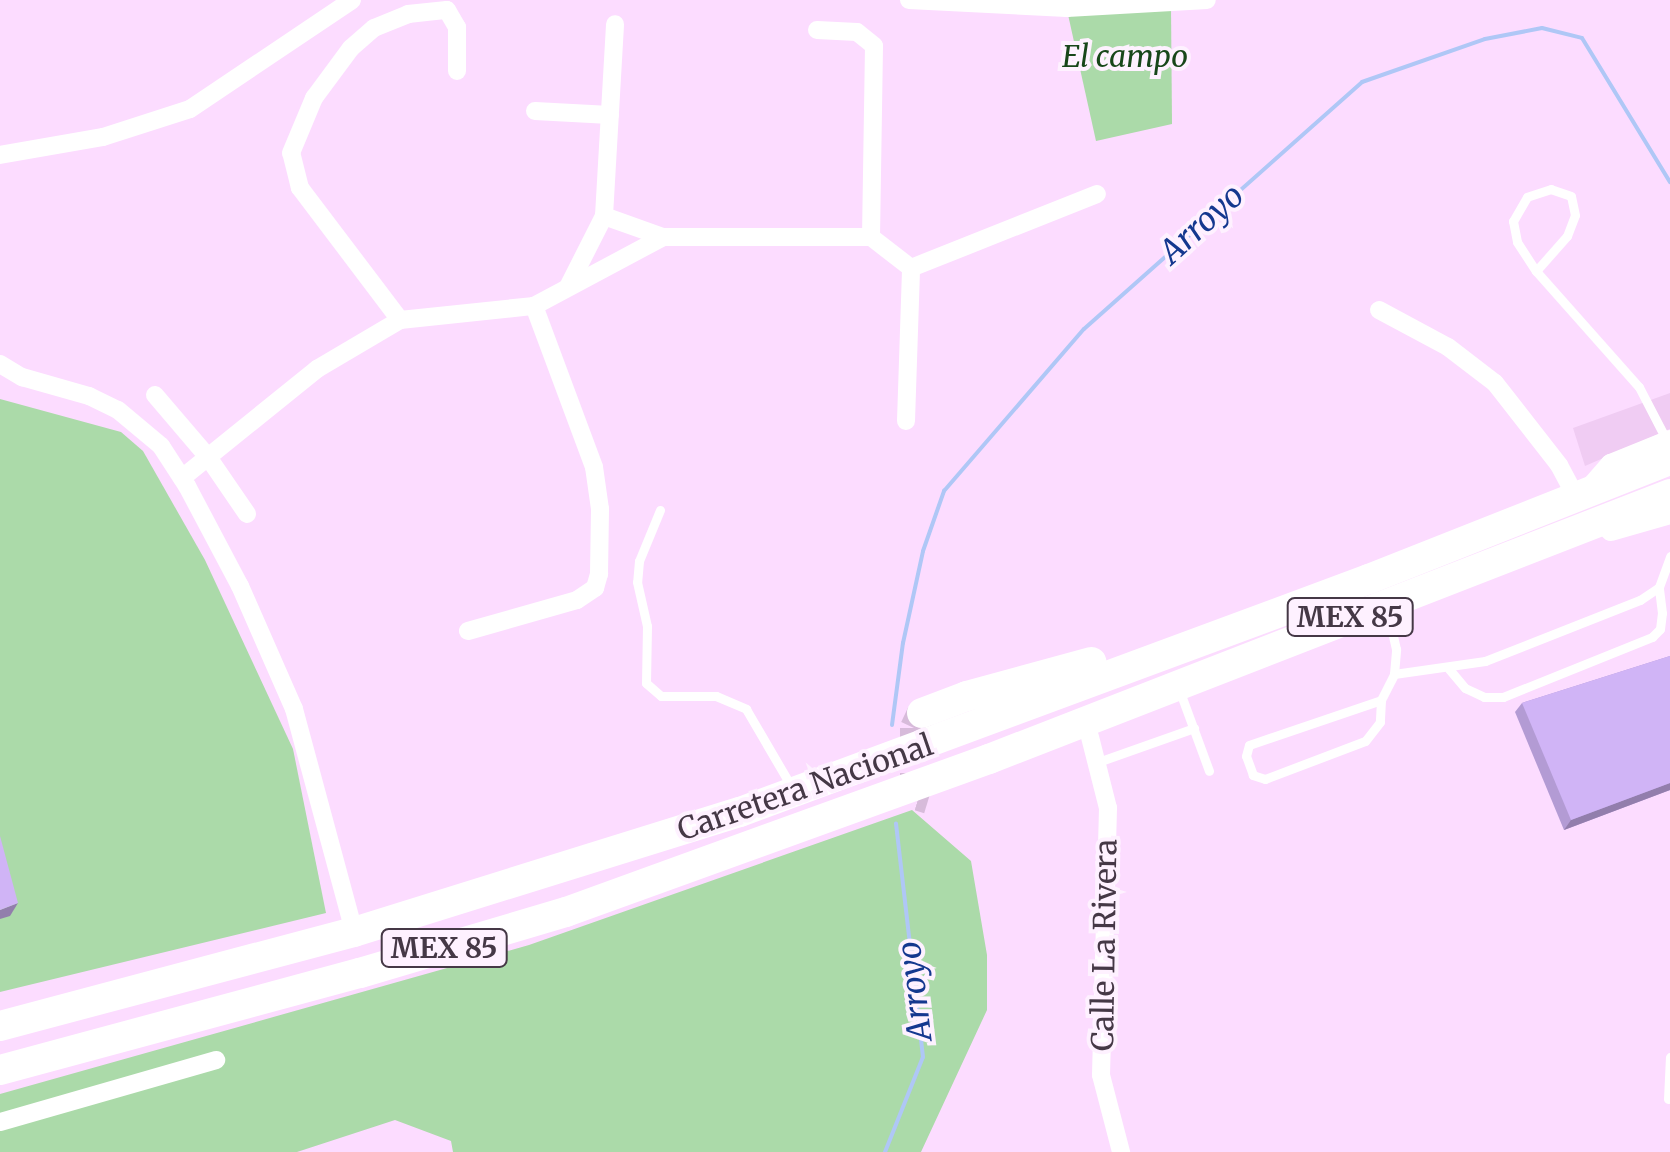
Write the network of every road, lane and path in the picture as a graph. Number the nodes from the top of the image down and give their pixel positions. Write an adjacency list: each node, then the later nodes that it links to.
1 (352, 0): 9 (street)
2 (909, 0): 3 (street)
3 (1207, 0)
4 (615, 24): 8 (street)
5 (816, 30): 12 (street)
6 (457, 71): 19 (street)
7 (534, 111): 8 (street)
8 (610, 116): 11 (street)
9 (0, 154)
10 (1098, 194): 14 (street)
11 (604, 216): 13 (street); 16 (street)
12 (871, 236): 13 (street); 14 (street)
13 (663, 237): 16 (street)
14 (912, 268): 22 (street)
15 (1536, 271): 15 (lane); 23 (lane)
16 (568, 288): 17 (street)
17 (534, 306): 19 (street); 33 (street)
18 (1379, 310): 26 (street)
19 (400, 320): 24 (street)
20 (0, 364): 25 (street)
21 (155, 395): 24 (street)
22 (906, 421)
23 (1669, 448): 26 (highway, Carretera Nacional / MEX 85)
24 (208, 457): 25 (street); 29 (street)
25 (182, 478): 46 (street)
26 (1583, 492): 34 (highway, Carretera Nacional / MEX 85)
27 (660, 510): 44 (lane)
28 (1669, 511): 32 (highway, Carretera Nacional / MEX 85)
29 (248, 514)
30 (1670, 556): 31 (lane)
31 (1658, 587): 35 (lane); 35 (lane)
32 (1386, 603): 36 (lane); 37 (highway, Carretera Nacional / MEX 85)
33 (468, 631)
34 (1171, 653): 40 (highway, MEX 85); 44 (highway, Carretera Nacional / MEX 85)
35 (1448, 669): 36 (lane)
36 (1394, 674): 38 (lane)
37 (1177, 684): 39 (highway, Carretera Nacional / MEX 85); 41 (lane)
38 (1381, 700): 38 (lane)
39 (1132, 702): 42 (highway, MEX 85); 50 (highway, Carretera Nacional / MEX 85)
40 (922, 713)
41 (1194, 728): 42 (lane); 43 (lane)
42 (1093, 750): 45 (highway, MEX 85); 53 (street, Calle La Rivera)
43 (1209, 771)
44 (794, 793): 46 (highway, Carretera Nacional / MEX 85)
45 (929, 800)
46 (354, 932): 47 (highway, Carretera Nacional / MEX 85)
47 (0, 1026)
48 (1670, 1057): 51 (lane)
49 (216, 1060): 52 (street)
50 (0, 1070)
51 (1668, 1099)
52 (0, 1122)
53 (1122, 1152)

